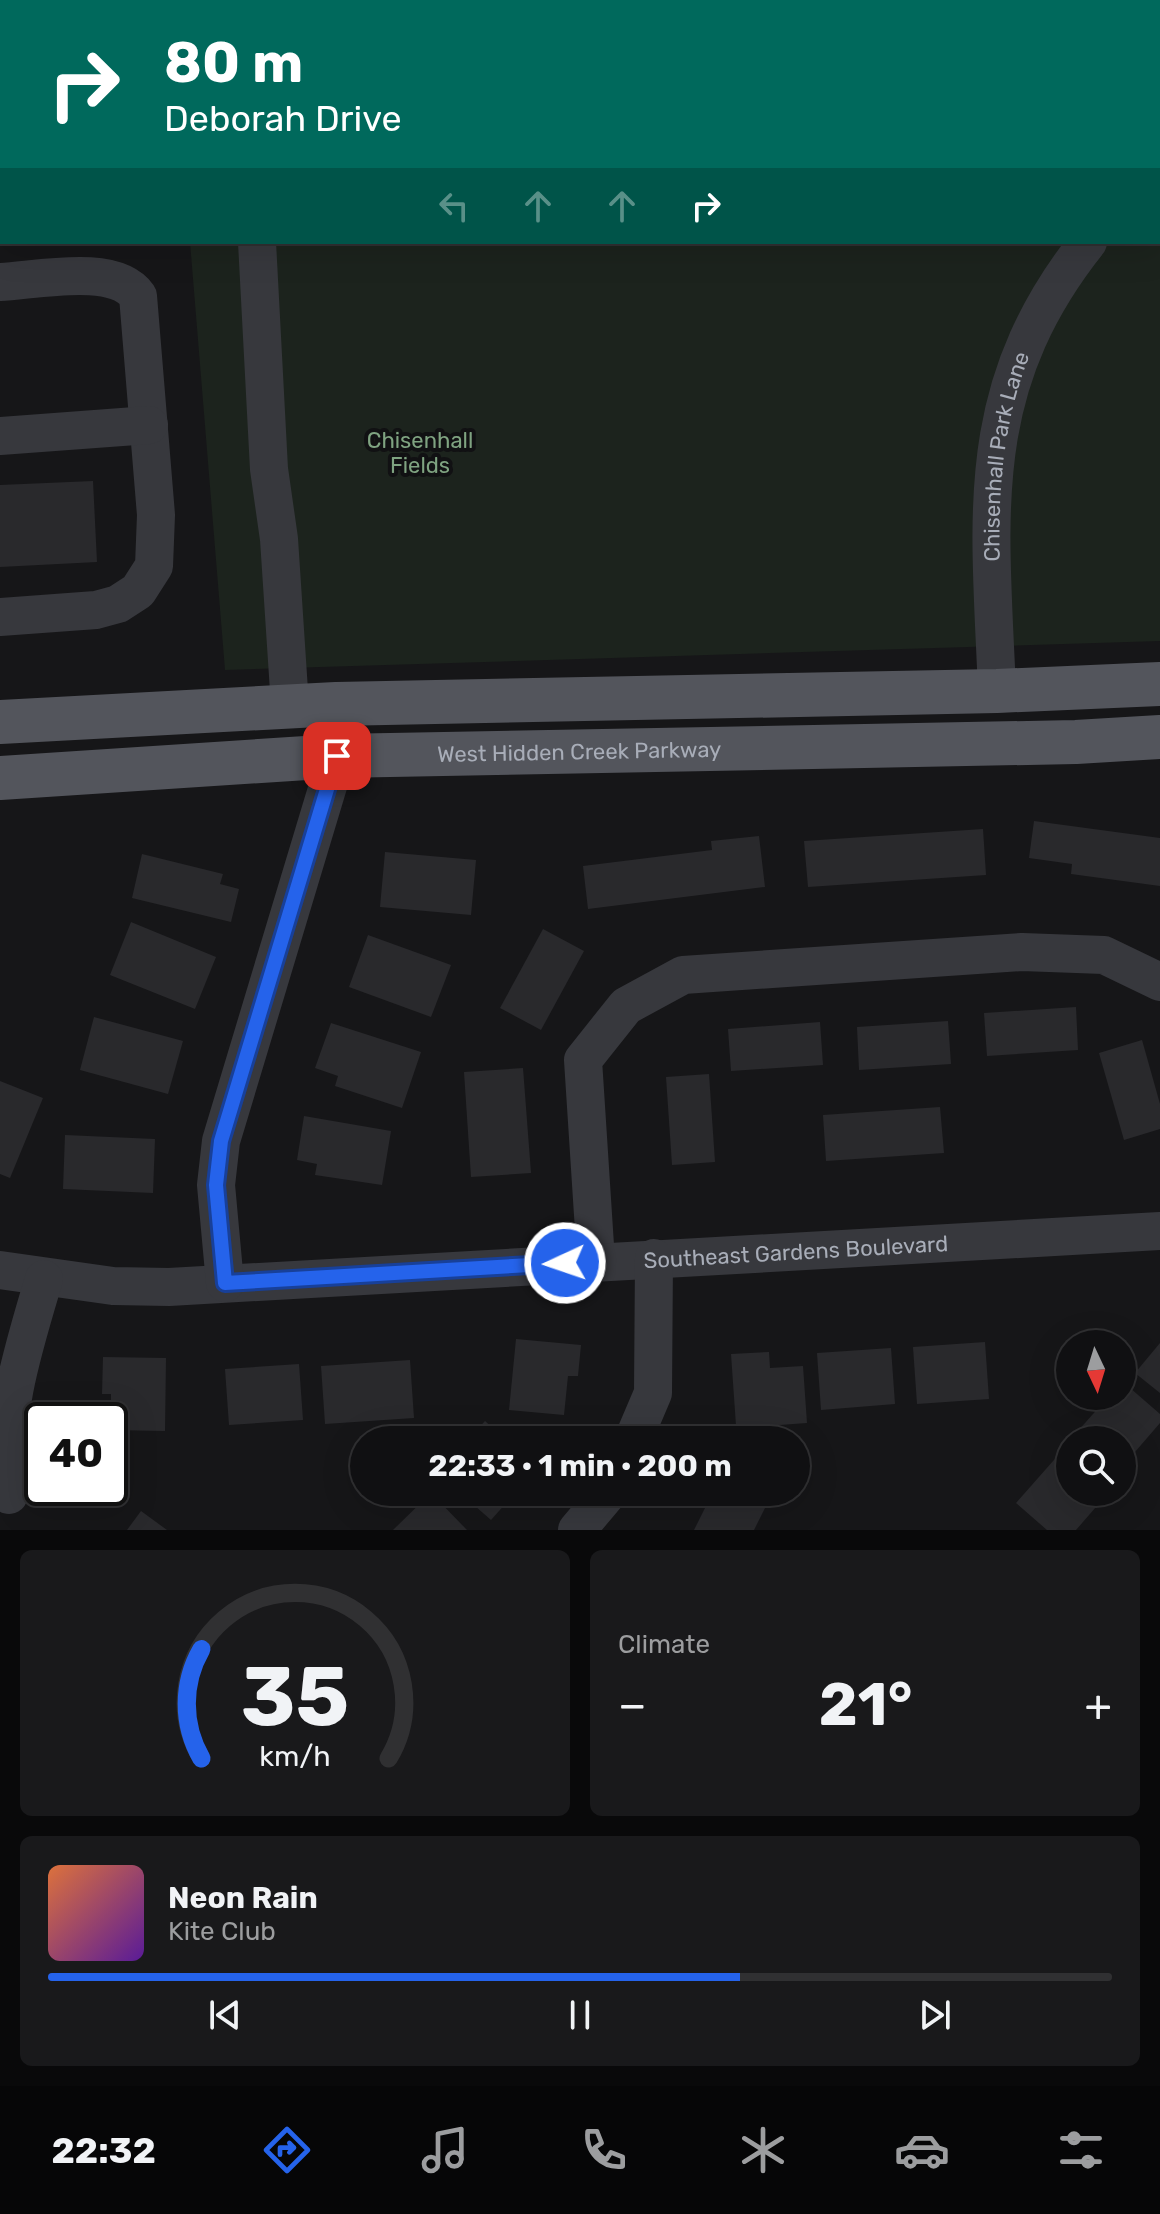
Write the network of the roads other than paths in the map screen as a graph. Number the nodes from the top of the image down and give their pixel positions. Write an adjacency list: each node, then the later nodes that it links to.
1 (257, 244): 9 (street)
2 (1086, 244): 8 (street, Chisenhall Park Lane)
3 (0, 282): 4 (street)
4 (149, 425): 5 (street); 6 (street)
5 (0, 436)
6 (0, 617)
7 (1160, 684): 8 (main road)
8 (997, 691): 9 (main road); 12 (main road)
9 (290, 706): 10 (main road)
10 (0, 722)
11 (1160, 737): 12 (main road, West Hidden Creek Parkway)
12 (999, 744): 13 (main road, West Hidden Creek Parkway)
13 (337, 756): 14 (main road, West Hidden Creek Parkway); 21 (street)
14 (0, 778)
15 (1160, 982): 18 (street)
16 (1160, 1231): 17 (street, Southeast Gardens Boulevard)
17 (654, 1258): 18 (street, Southeast Gardens Boulevard); 22 (street)
18 (596, 1261): 21 (street, Southeast Gardens Boulevard)
19 (0, 1270): 20 (street, Southeast Gardens Boulevard)
20 (44, 1279): 21 (street, Southeast Gardens Boulevard); 23 (street)
21 (225, 1283)
22 (639, 1426)
23 (9, 1495)
24 (597, 1506): 25 (street)
25 (577, 1530)

